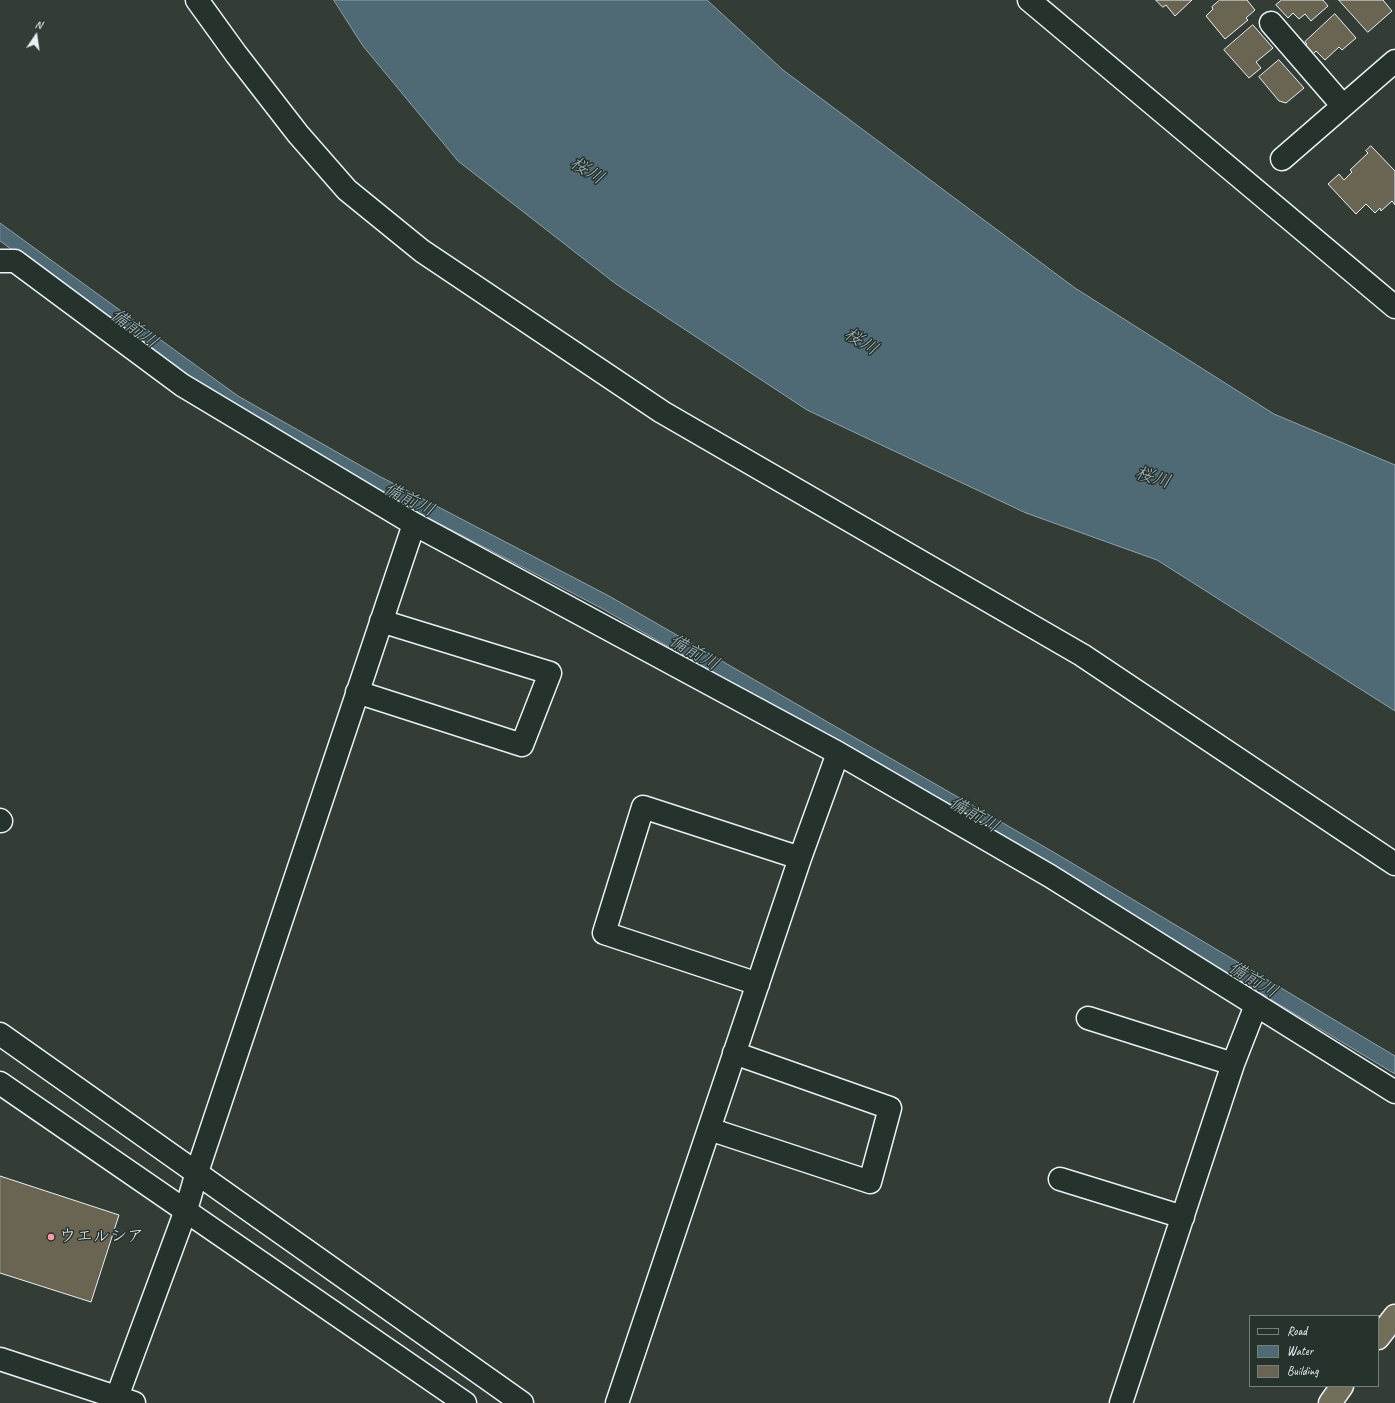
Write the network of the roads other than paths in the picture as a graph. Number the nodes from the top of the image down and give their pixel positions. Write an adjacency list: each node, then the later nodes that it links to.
1 (197, 0): 14 (street)
2 (1029, 0): 8 (street)
3 (1271, 23): 5 (street)
4 (1395, 61): 5 (street)
5 (1343, 106): 6 (street)
6 (1282, 159)
7 (0, 261): 9 (street)
8 (1395, 307)
9 (414, 524): 10 (street); 12 (street)
10 (382, 620): 11 (street); 11 (street)
11 (357, 692): 24 (street)
12 (838, 753): 13 (street); 16 (street)
13 (800, 858): 15 (street); 15 (street)
14 (1395, 864)
15 (758, 984): 19 (street)
16 (1256, 1005): 20 (street); 22 (street)
17 (1088, 1018): 20 (street)
18 (0, 1034): 24 (street)
19 (734, 1053): 23 (street); 23 (street)
20 (1234, 1064): 27 (street)
21 (0, 1083): 26 (street)
22 (1395, 1092)
23 (709, 1129): 35 (street)
24 (197, 1172): 26 (street); 34 (street)
25 (1060, 1179): 27 (street)
26 (186, 1210): 32 (street); 33 (street)
27 (1183, 1217): 36 (street)
28 (1395, 1316): 29 (highway)
29 (1379, 1337)
30 (0, 1358): 32 (street)
31 (1341, 1387): 37 (highway)
32 (126, 1400)
33 (465, 1403)
34 (522, 1403)
35 (617, 1403)
36 (1121, 1403)
37 (1330, 1403)

